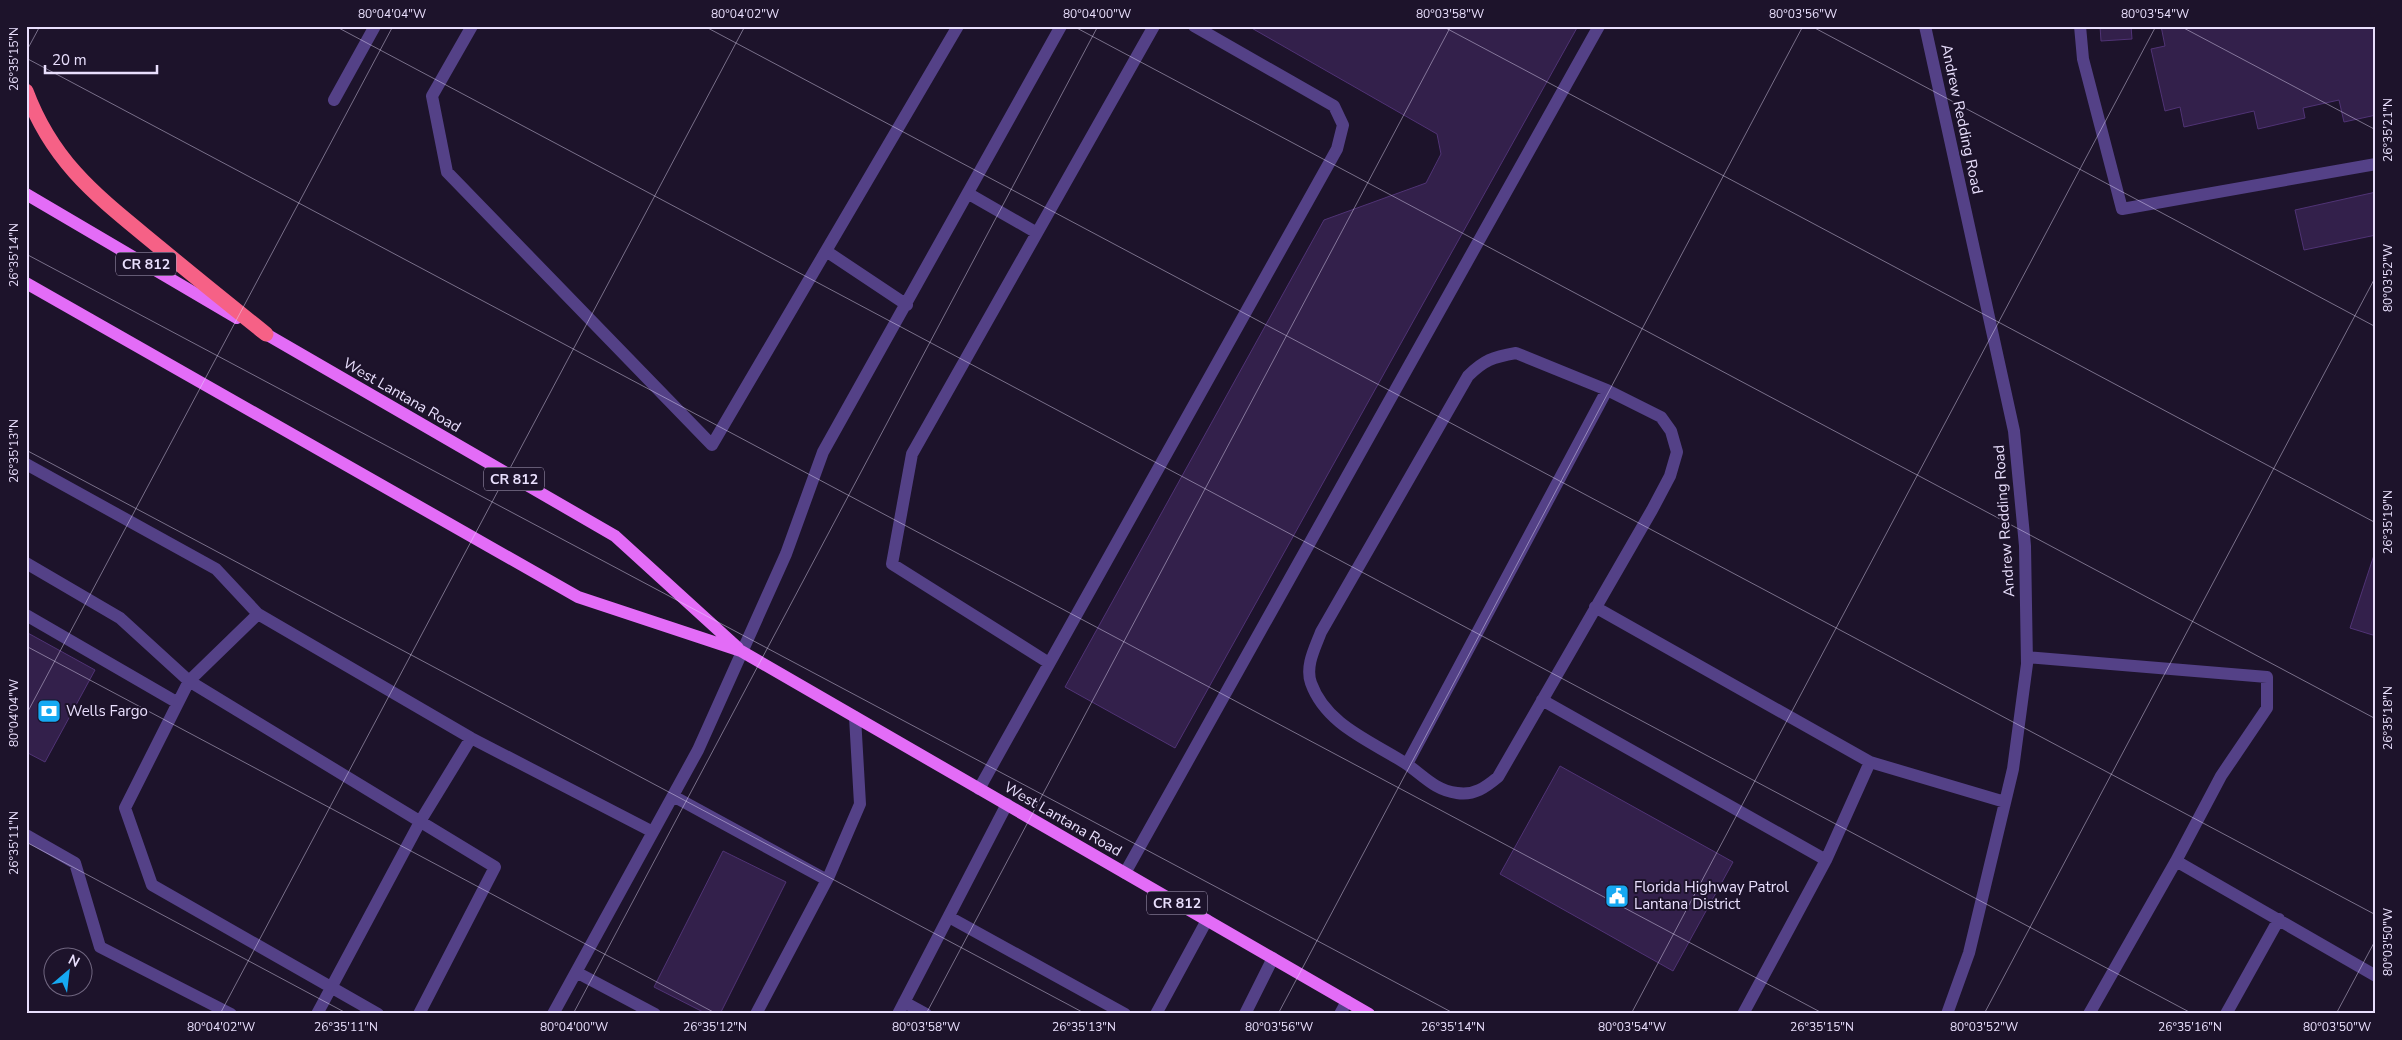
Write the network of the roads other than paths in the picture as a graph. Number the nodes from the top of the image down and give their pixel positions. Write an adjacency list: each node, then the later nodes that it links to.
1 (375, 26): 11 (street)
2 (472, 26): 16 (street)
3 (958, 26): 16 (street)
4 (1061, 26): 14 (street)
5 (1154, 26): 15 (street)
6 (1194, 26): 28 (street)
7 (1599, 26): 45 (street)
8 (1925, 26): 27 (street, Andrew Redding Road)
9 (2080, 26): 12 (street)
10 (26, 91): 19 (highway)
11 (334, 100)
12 (2376, 164)
13 (26, 194): 19 (main road, West Lantana Road / CR 812)
14 (969, 194): 15 (street); 18 (street)
15 (1037, 233): 28 (street)
16 (826, 251): 18 (street)
17 (26, 283): 26 (main road, West Lantana Road / CR 812)
18 (907, 305): 26 (street)
19 (266, 334): 26 (main road, West Lantana Road / CR 812)
20 (1607, 390): 23 (street); 35 (street); 35 (street)
21 (26, 464): 24 (street)
22 (26, 563): 29 (street)
23 (1595, 607): 30 (street); 34 (street)
24 (258, 614): 29 (street); 33 (street)
25 (26, 615): 31 (street)
26 (741, 651): 32 (main road, West Lantana Road / CR 812); 37 (street)
27 (2027, 657): 38 (street, Andrew Redding Road); 44 (street)
28 (1049, 663): 36 (street)
29 (189, 681): 31 (street); 40 (street)
30 (1542, 700): 35 (street); 43 (street)
31 (178, 703): 53 (street)
32 (855, 717): 36 (main road, West Lantana Road / CR 812); 46 (street)
33 (471, 738): 40 (street); 41 (street)
34 (1870, 762): 38 (street); 43 (street)
35 (1407, 764)
36 (979, 788): 39 (main road, West Lantana Road / CR 812)
37 (673, 796): 41 (street); 46 (street)
38 (2005, 802): 71 (street, Andrew Redding Road)
39 (1006, 804): 45 (main road, West Lantana Road / CR 812); 47 (street)
40 (421, 820): 53 (street); 59 (street)
41 (653, 832): 51 (street)
42 (26, 835): 56 (street)
43 (1826, 860): 70 (street)
44 (2176, 860): 48 (street); 72 (street)
45 (1125, 873): 49 (main road, West Lantana Road / CR 812)
46 (826, 880): 62 (street)
47 (949, 917): 55 (street); 65 (street)
48 (2279, 919): 52 (street); 73 (street)
49 (1207, 920): 50 (main road, West Lantana Road / CR 812); 66 (street)
50 (1273, 958): 54 (main road, West Lantana Road / CR 812); 67 (street)
51 (576, 972): 60 (street); 61 (street)
52 (2376, 976)
53 (331, 988): 57 (street); 58 (street)
54 (1347, 1001): 68 (street); 69 (main road, West Lantana Road / CR 812)
55 (904, 1002): 63 (street); 64 (street)
56 (231, 1014)
57 (317, 1014)
58 (378, 1014)
59 (419, 1014)
60 (553, 1014)
61 (655, 1014)
62 (756, 1014)
63 (898, 1014)
64 (926, 1014)
65 (1125, 1014)
66 (1156, 1014)
67 (1245, 1014)
68 (1340, 1014)
69 (1369, 1014)
70 (1743, 1014)
71 (1947, 1014)
72 (2089, 1014)
73 (2226, 1014)

